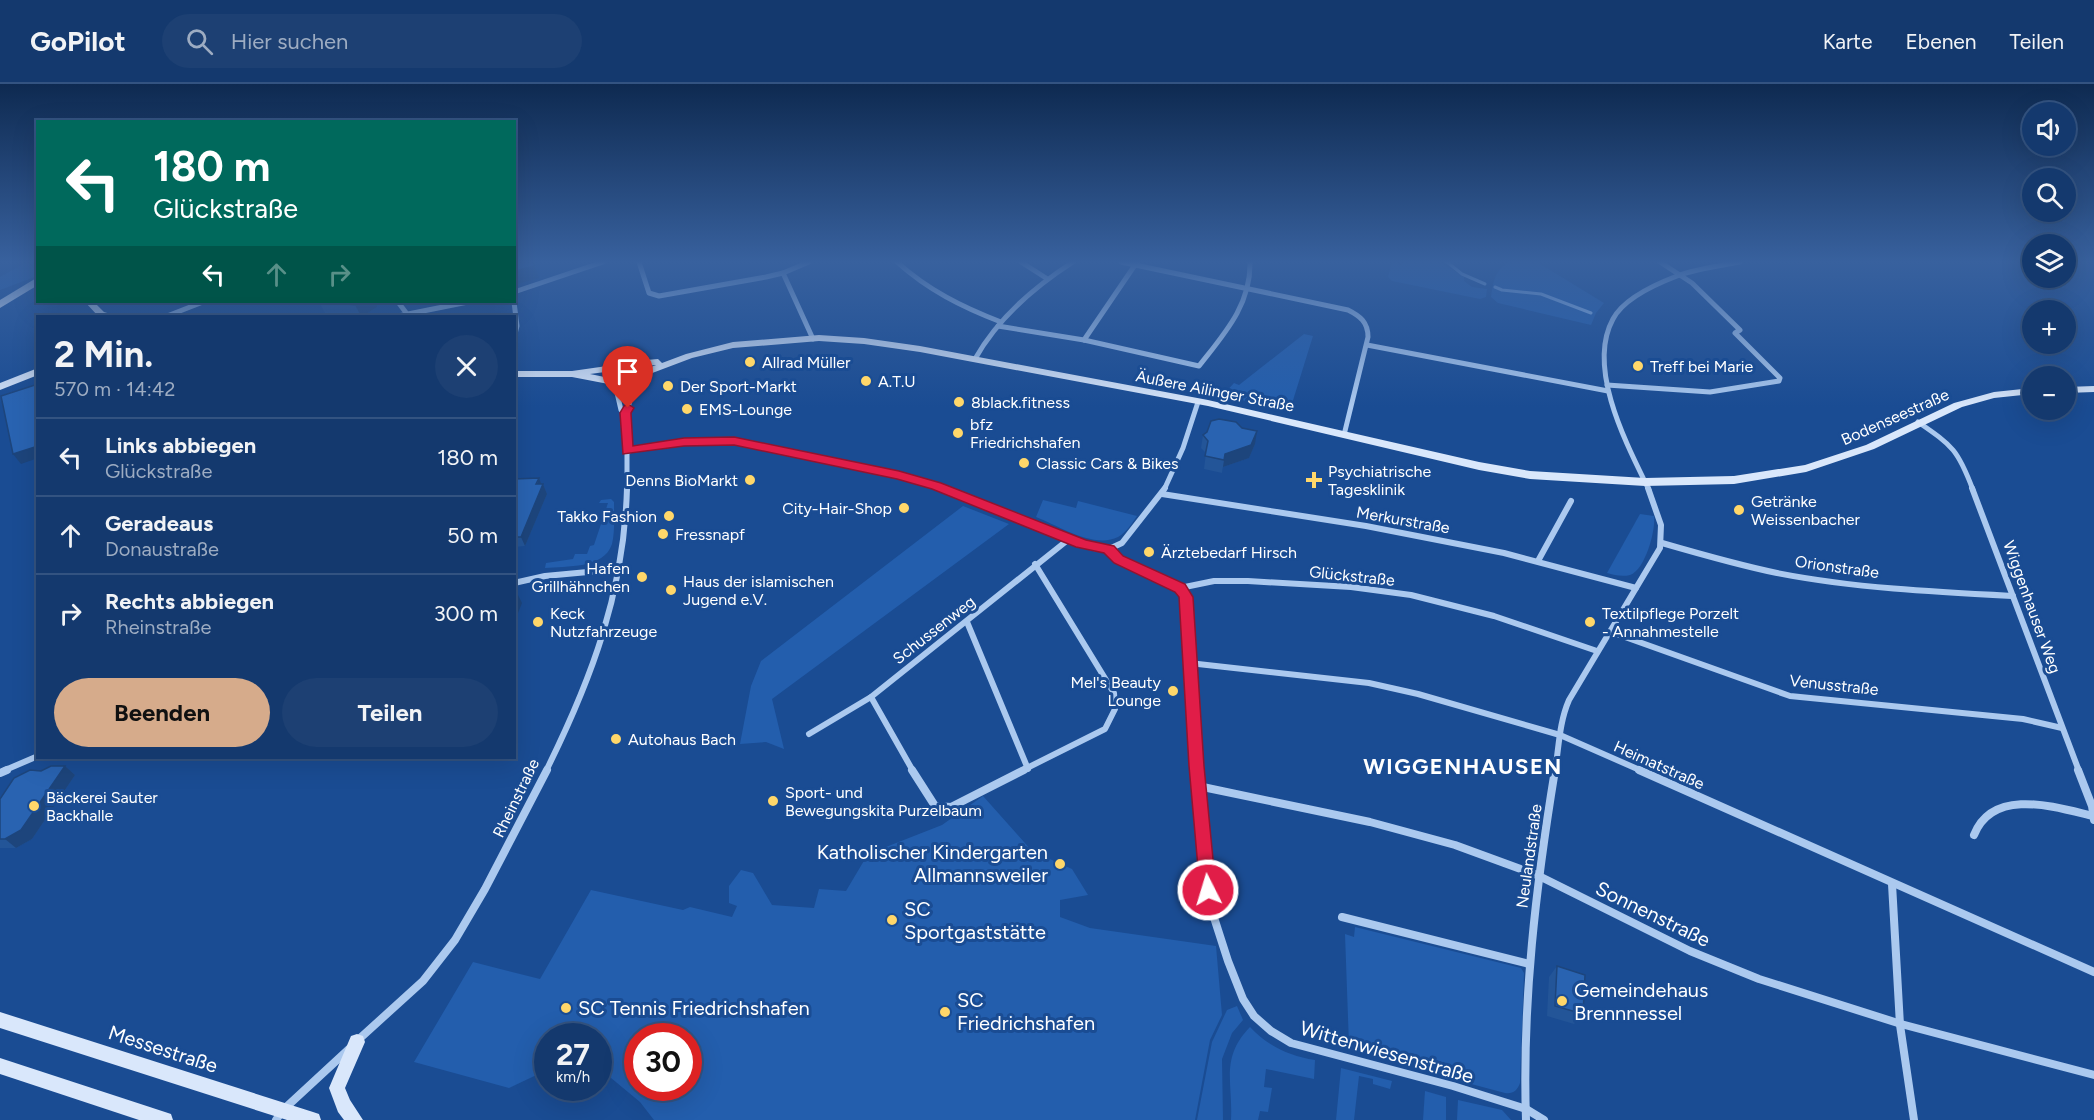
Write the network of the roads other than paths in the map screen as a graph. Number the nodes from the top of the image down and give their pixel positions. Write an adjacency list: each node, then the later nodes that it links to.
1 (404, 310): 11 (street)
2 (423, 310): 11 (street)
3 (800, 310): 14 (street)
4 (969, 310): 13 (street)
5 (1013, 310): 13 (street)
6 (1104, 310): 15 (street)
7 (1240, 310): 15 (street)
8 (1349, 310): 16 (street)
9 (1619, 310): 27 (street)
10 (1720, 310): 27 (street)
11 (407, 314): 12 (street)
12 (402, 315)
13 (999, 324): 15 (street); 18 (street)
14 (813, 339): 17 (main road, Äußere Ailinger Straße); 18 (main road, Äußere Ailinger Straße)
15 (1084, 340)
16 (1367, 345): 27 (street); 34 (street)
17 (689, 357): 19 (main road); 24 (main road)
18 (975, 359): 31 (main road, Äußere Ailinger Straße)
19 (635, 365): 20 (main road); 24 (main road)
20 (613, 368): 23 (main road); 25 (main road)
21 (36, 372): 26 (main road)
22 (516, 374): 23 (main road)
23 (572, 374): 25 (main road)
24 (636, 378): 25 (main road); 32 (street, Rheinstraße)
25 (612, 382): 32 (street, Rheinstraße)
26 (0, 387)
27 (1608, 388): 37 (street)
28 (2094, 389): 29 (main road)
29 (2076, 390)
30 (2022, 392): 33 (main road, Bodenseestraße)
31 (1198, 402): 34 (main road, Äußere Ailinger Straße); 38 (street)
32 (626, 413): 35 (street, Rheinstraße)
33 (1918, 422): 36 (main road, Bodenseestraße); 49 (street, Wiggenhauser Weg)
34 (1344, 435): 37 (main road, Äußere Ailinger Straße)
35 (628, 451): 40 (street); 45 (street, Rheinstraße)
36 (1734, 480): 37 (main road, Äußere Ailinger Straße)
37 (1645, 482): 41 (street)
38 (1162, 494): 42 (street); 43 (street, Merkurstraße)
39 (1571, 501): 43 (street)
40 (1069, 539): 42 (street); 44 (street, Schussenweg)
41 (1662, 543): 48 (street, Neulandstraße); 49 (street, Orionstraße)
42 (1109, 549): 47 (street)
43 (1538, 561): 48 (street, Merkurstraße)
44 (1035, 564): 50 (street, Schussenweg); 59 (street)
45 (620, 569): 46 (street); 71 (street, Rheinstraße)
46 (516, 583)
47 (1180, 588): 52 (street, Glückstraße); 53 (street, Wittenwiesenstraße)
48 (1636, 588): 51 (street, Neulandstraße)
49 (2013, 596): 55 (street, Wiggenhauser Weg)
50 (967, 622): 54 (street, Schussenweg); 59 (street)
51 (1611, 632): 52 (street, Neulandstraße); 55 (street, Venusstraße)
52 (1597, 651): 57 (street, Neulandstraße)
53 (1189, 663): 57 (street, Heimatstraße); 61 (street, Wittenwiesenstraße)
54 (871, 697): 56 (street, Schussenweg); 59 (street)
55 (2062, 728): 62 (street, Wiggenhauser Weg)
56 (809, 734)
57 (1560, 735): 64 (street, Neulandstraße); 65 (street, Heimatstraße)
58 (36, 757): 60 (street)
59 (1028, 770)
60 (0, 773)
61 (1198, 786): 64 (street, Sonnenstraße); 74 (street, Wittenwiesenstraße)
62 (2094, 818): 63 (street)
63 (1974, 835)
64 (1537, 875): 67 (street, Neulandstraße); 70 (street, Sonnenstraße)
65 (1892, 884): 68 (street, Heimatstraße); 70 (street)
66 (1342, 917): 67 (street)
67 (1529, 964): 74 (street, Neulandstraße)
68 (2094, 972)
69 (0, 1020): 75 (main road, Messestraße)
70 (1900, 1025): 73 (street, Sonnenstraße); 81 (street)
71 (357, 1042): 75 (street, Rheinstraße); 78 (main road)
72 (0, 1066): 76 (main road)
73 (2094, 1075)
74 (1526, 1109): 79 (street, Neulandstraße); 80 (street, Wittenwiesenstraße)
75 (280, 1115): 77 (main road, Messestraße)
76 (165, 1120)
77 (313, 1120)
78 (355, 1120)
79 (1526, 1120)
80 (1544, 1120)
81 (1914, 1120)

